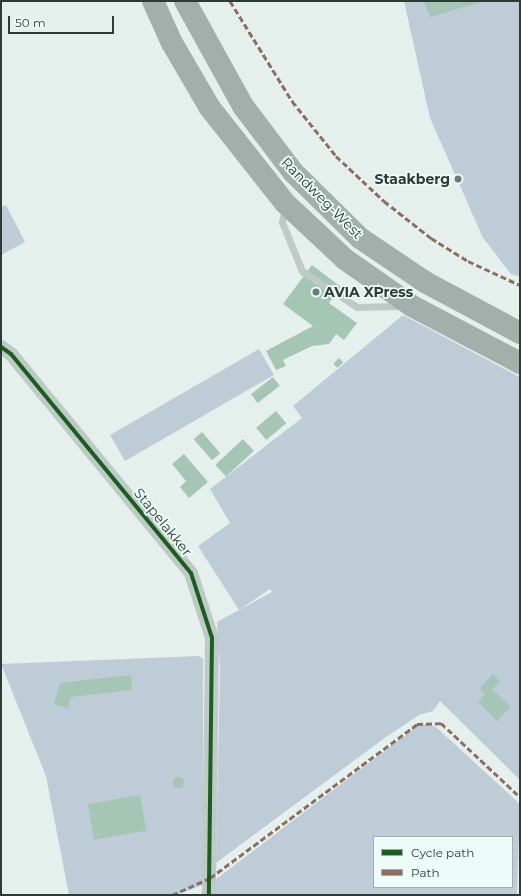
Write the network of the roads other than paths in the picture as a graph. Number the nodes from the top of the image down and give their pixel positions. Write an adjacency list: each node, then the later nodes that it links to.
1 (153, 1): 3 (main road, Randweg-West)
2 (185, 1): 5 (main road, Randweg-West)
3 (285, 204): 4 (main road, Randweg-West); 4 (lane, Randweg-West)
4 (412, 306): 7 (main road, Randweg-West)
5 (520, 333)
6 (1, 347): 8 (street, Stapelakker)
7 (520, 363)
8 (209, 895)

